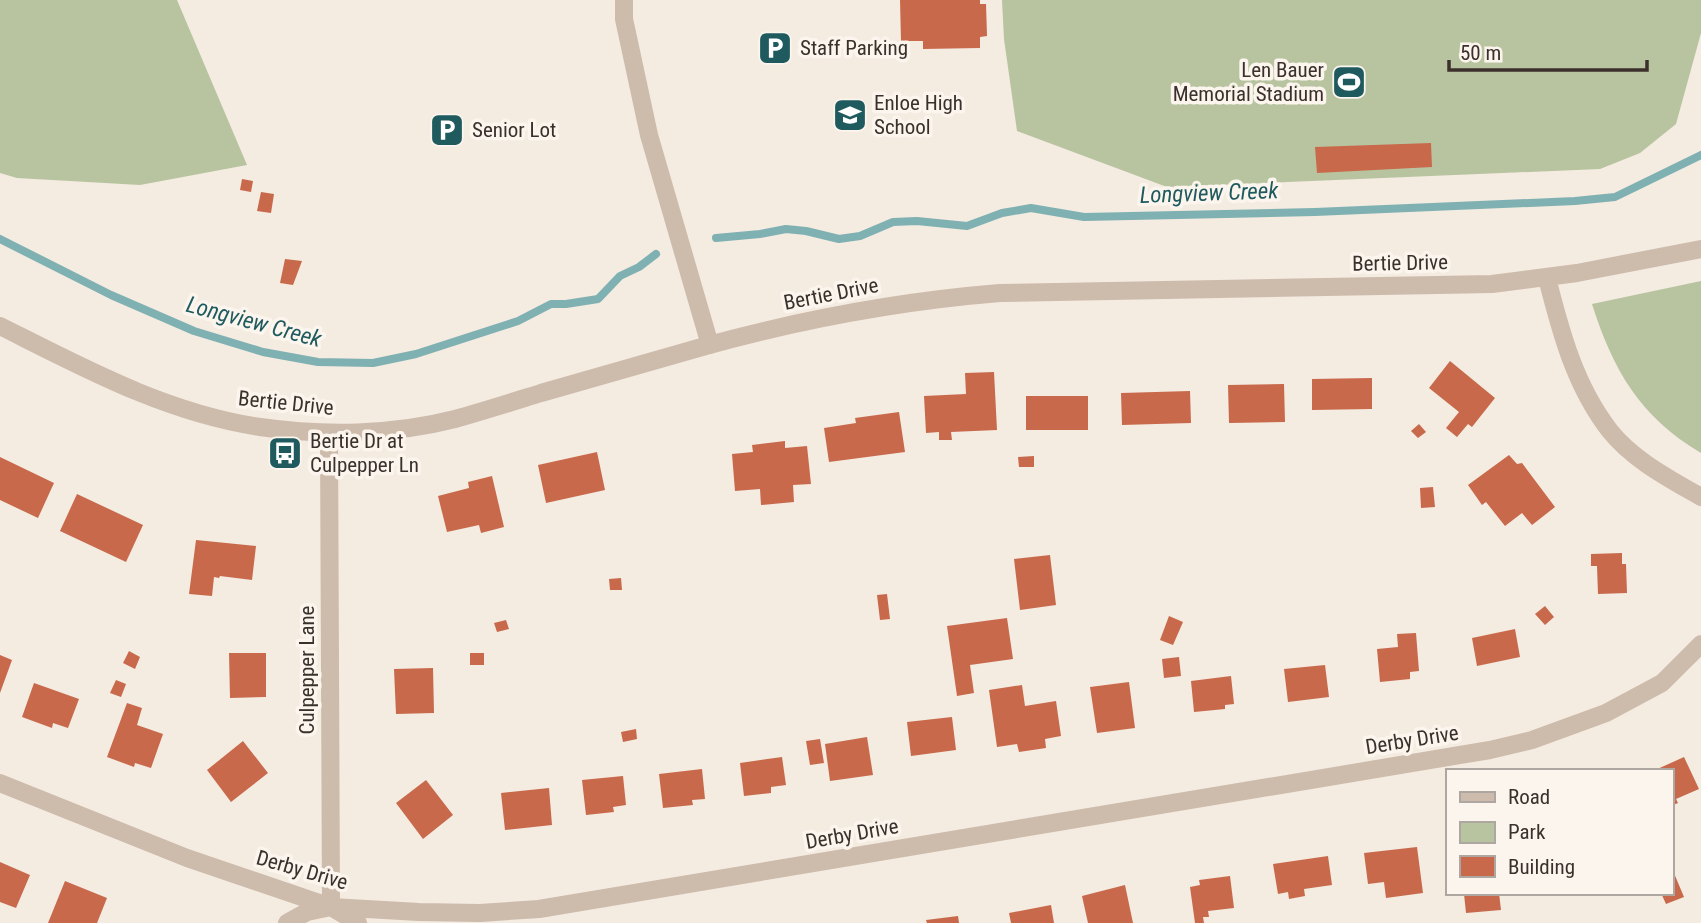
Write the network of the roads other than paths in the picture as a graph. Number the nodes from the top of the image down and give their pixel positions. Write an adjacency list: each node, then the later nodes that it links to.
1 (624, 0): 5 (street)
2 (1701, 248): 3 (street, Bertie Drive)
3 (1547, 278): 5 (street, Bertie Drive); 7 (street)
4 (0, 326): 6 (street, Bertie Drive)
5 (710, 345): 6 (street, Bertie Drive)
6 (329, 433): 10 (street, Culpepper Lane)
7 (1701, 498)
8 (1701, 644): 10 (street, Derby Drive)
9 (0, 783): 10 (street, Derby Drive)
10 (331, 906): 11 (street); 12 (street)
11 (288, 923)
12 (358, 923)

